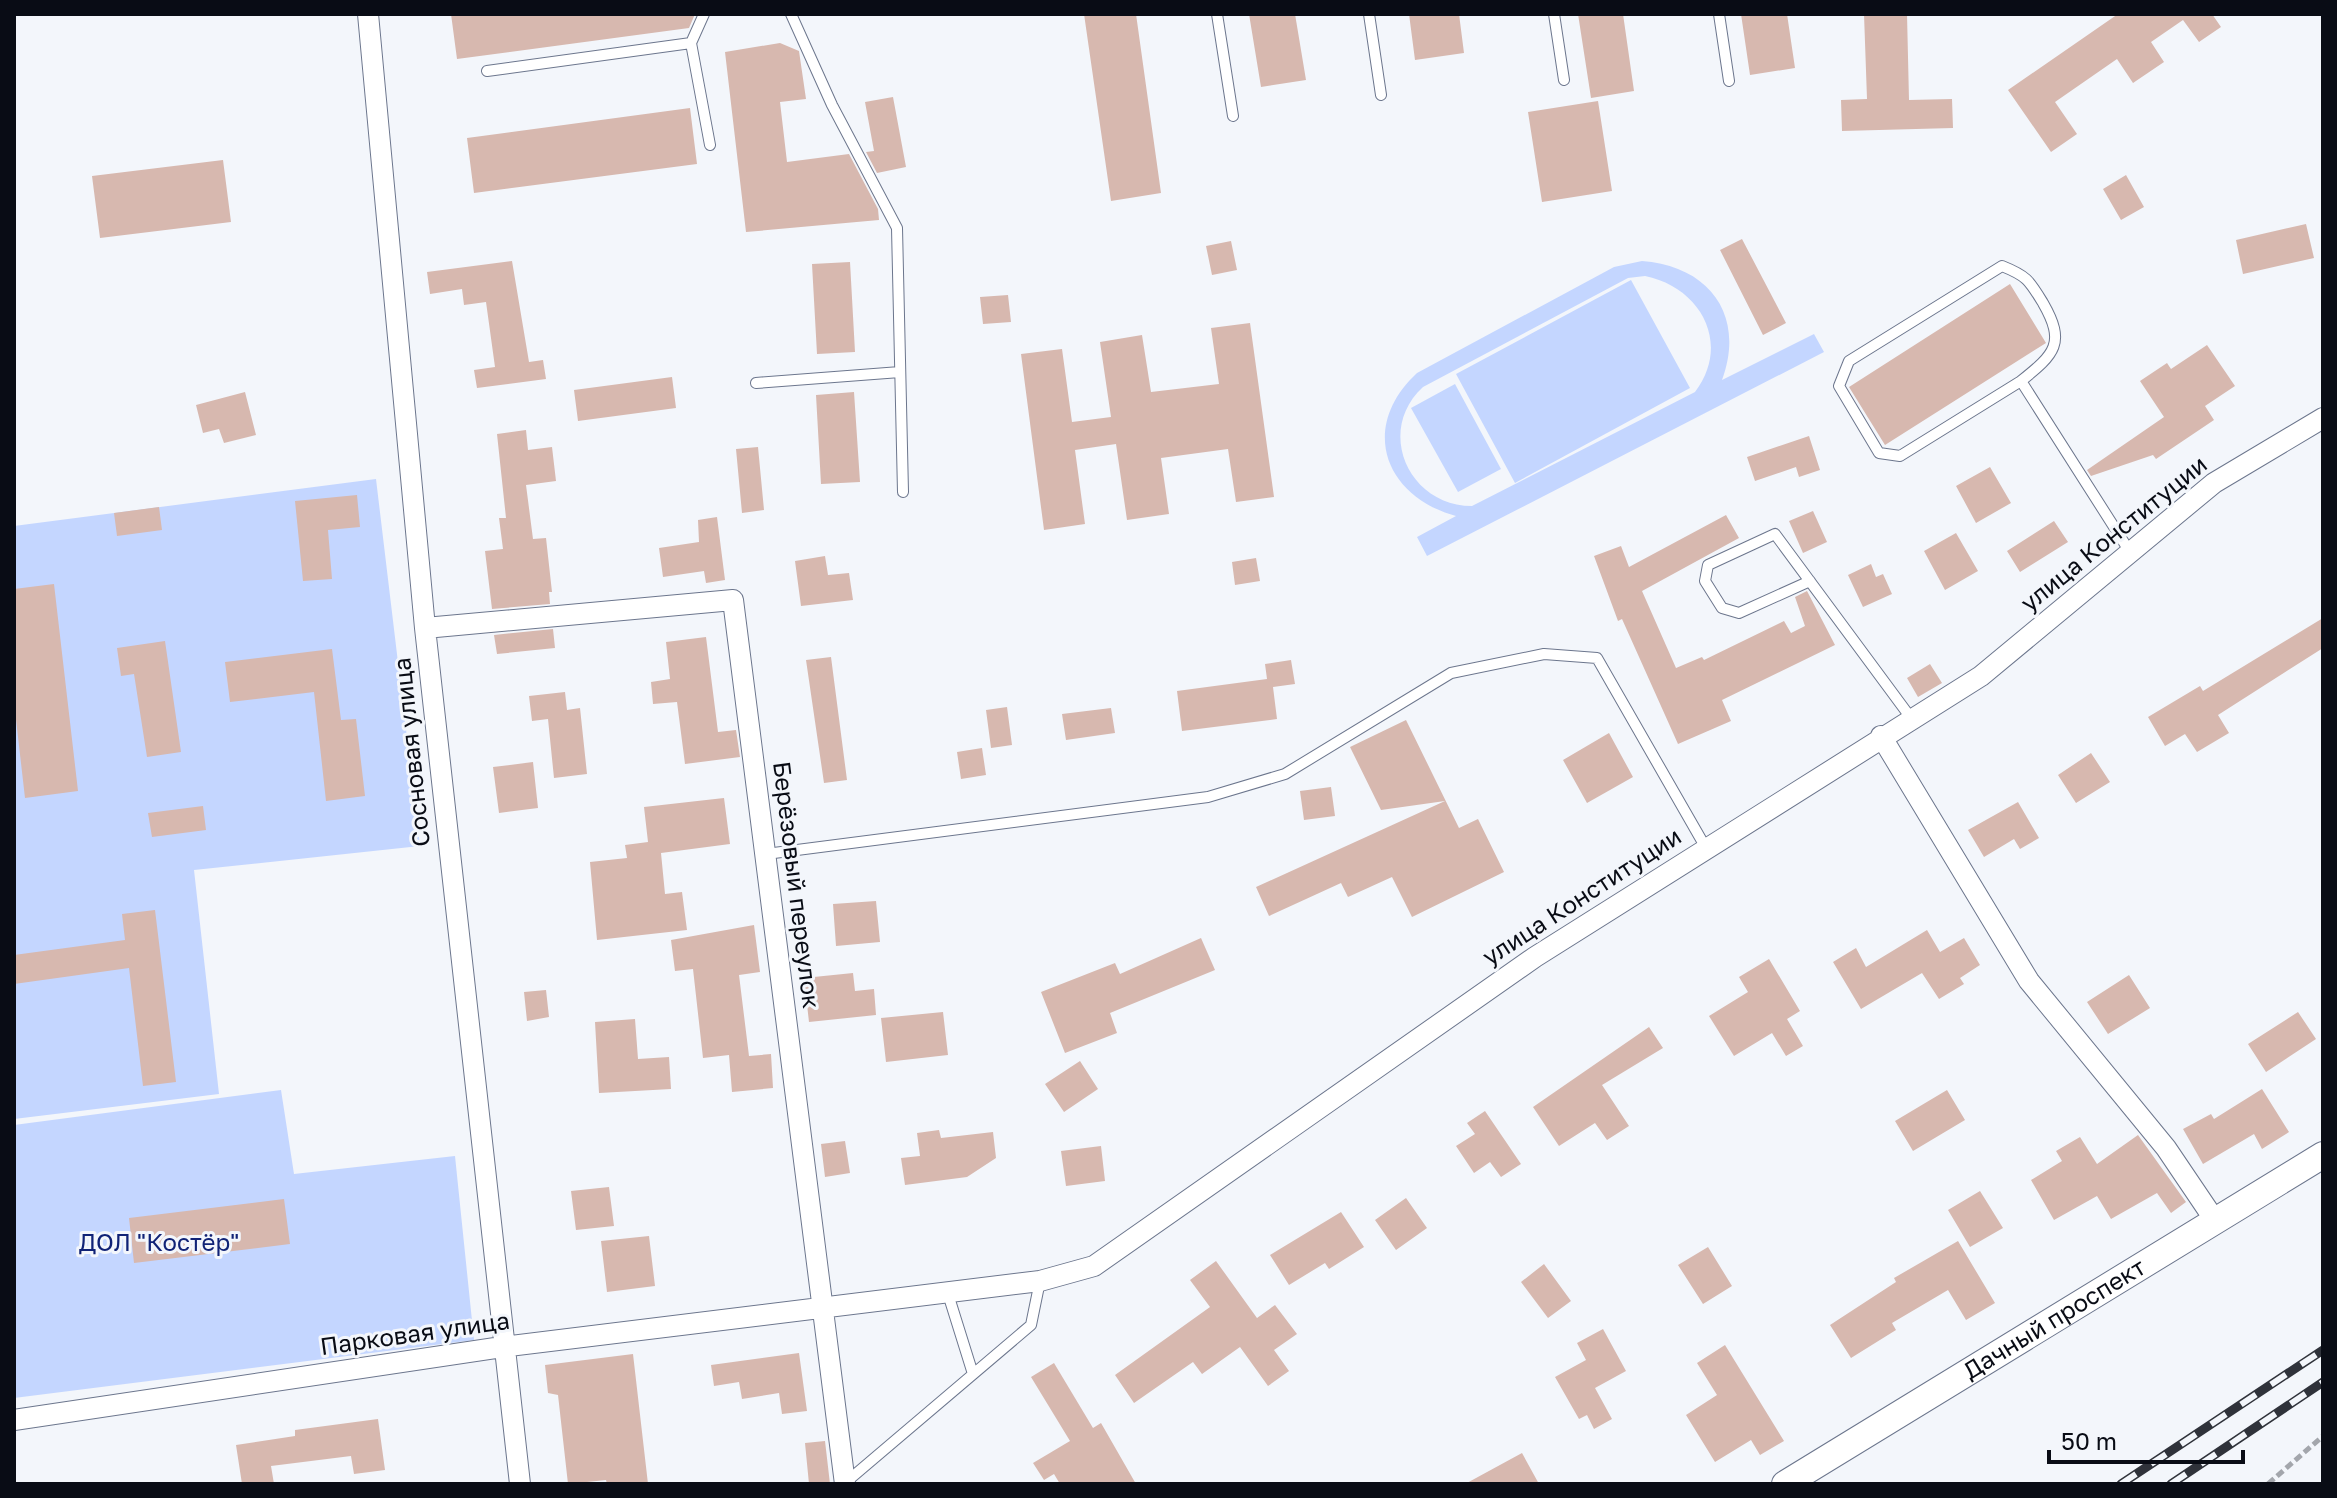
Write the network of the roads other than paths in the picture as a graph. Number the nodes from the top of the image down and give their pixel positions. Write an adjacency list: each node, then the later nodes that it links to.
1 (368, 14): 22 (street, Сосновая улица)
2 (704, 14): 8 (lane)
3 (791, 14): 15 (lane)
4 (1217, 14): 13 (lane)
5 (1369, 14): 12 (lane)
6 (1554, 14): 10 (lane)
7 (1719, 14): 11 (lane)
8 (691, 43): 9 (lane); 14 (lane)
9 (487, 71)
10 (1564, 80)
11 (1729, 81)
12 (1381, 95)
13 (1233, 116)
14 (710, 145)
15 (900, 372): 17 (lane); 19 (lane)
16 (2021, 381): 16 (lane); 20 (lane)
17 (756, 383)
18 (2323, 418): 20 (street, улица Конституции)
19 (903, 492)
20 (2130, 552): 23 (street, улица Конституции)
21 (1810, 581): 21 (lane); 23 (lane)
22 (425, 628): 26 (street, Берёзовый переулок); 32 (street, Сосновая улица)
23 (1911, 718): 24 (street, улица Конституции)
24 (1881, 736): 25 (street, улица Конституции); 28 (street)
25 (1706, 848): 26 (lane); 29 (street, улица Конституции)
26 (766, 854): 31 (street, Берёзовый переулок)
27 (2323, 1155): 28 (street, Дачный проспект)
28 (2216, 1222): 37 (street, Дачный проспект)
29 (1040, 1281): 30 (street, улица Конституции); 33 (lane)
30 (948, 1294): 31 (street, улица Конституции); 33 (lane)
31 (824, 1307): 32 (street, Парковая улица); 36 (street, Берёзовый переулок)
32 (502, 1347): 34 (street, Парковая улица); 35 (street, Сосновая улица)
33 (973, 1374): 36 (lane)
34 (14, 1420)
35 (520, 1484)
36 (845, 1484)
37 (1785, 1484)

